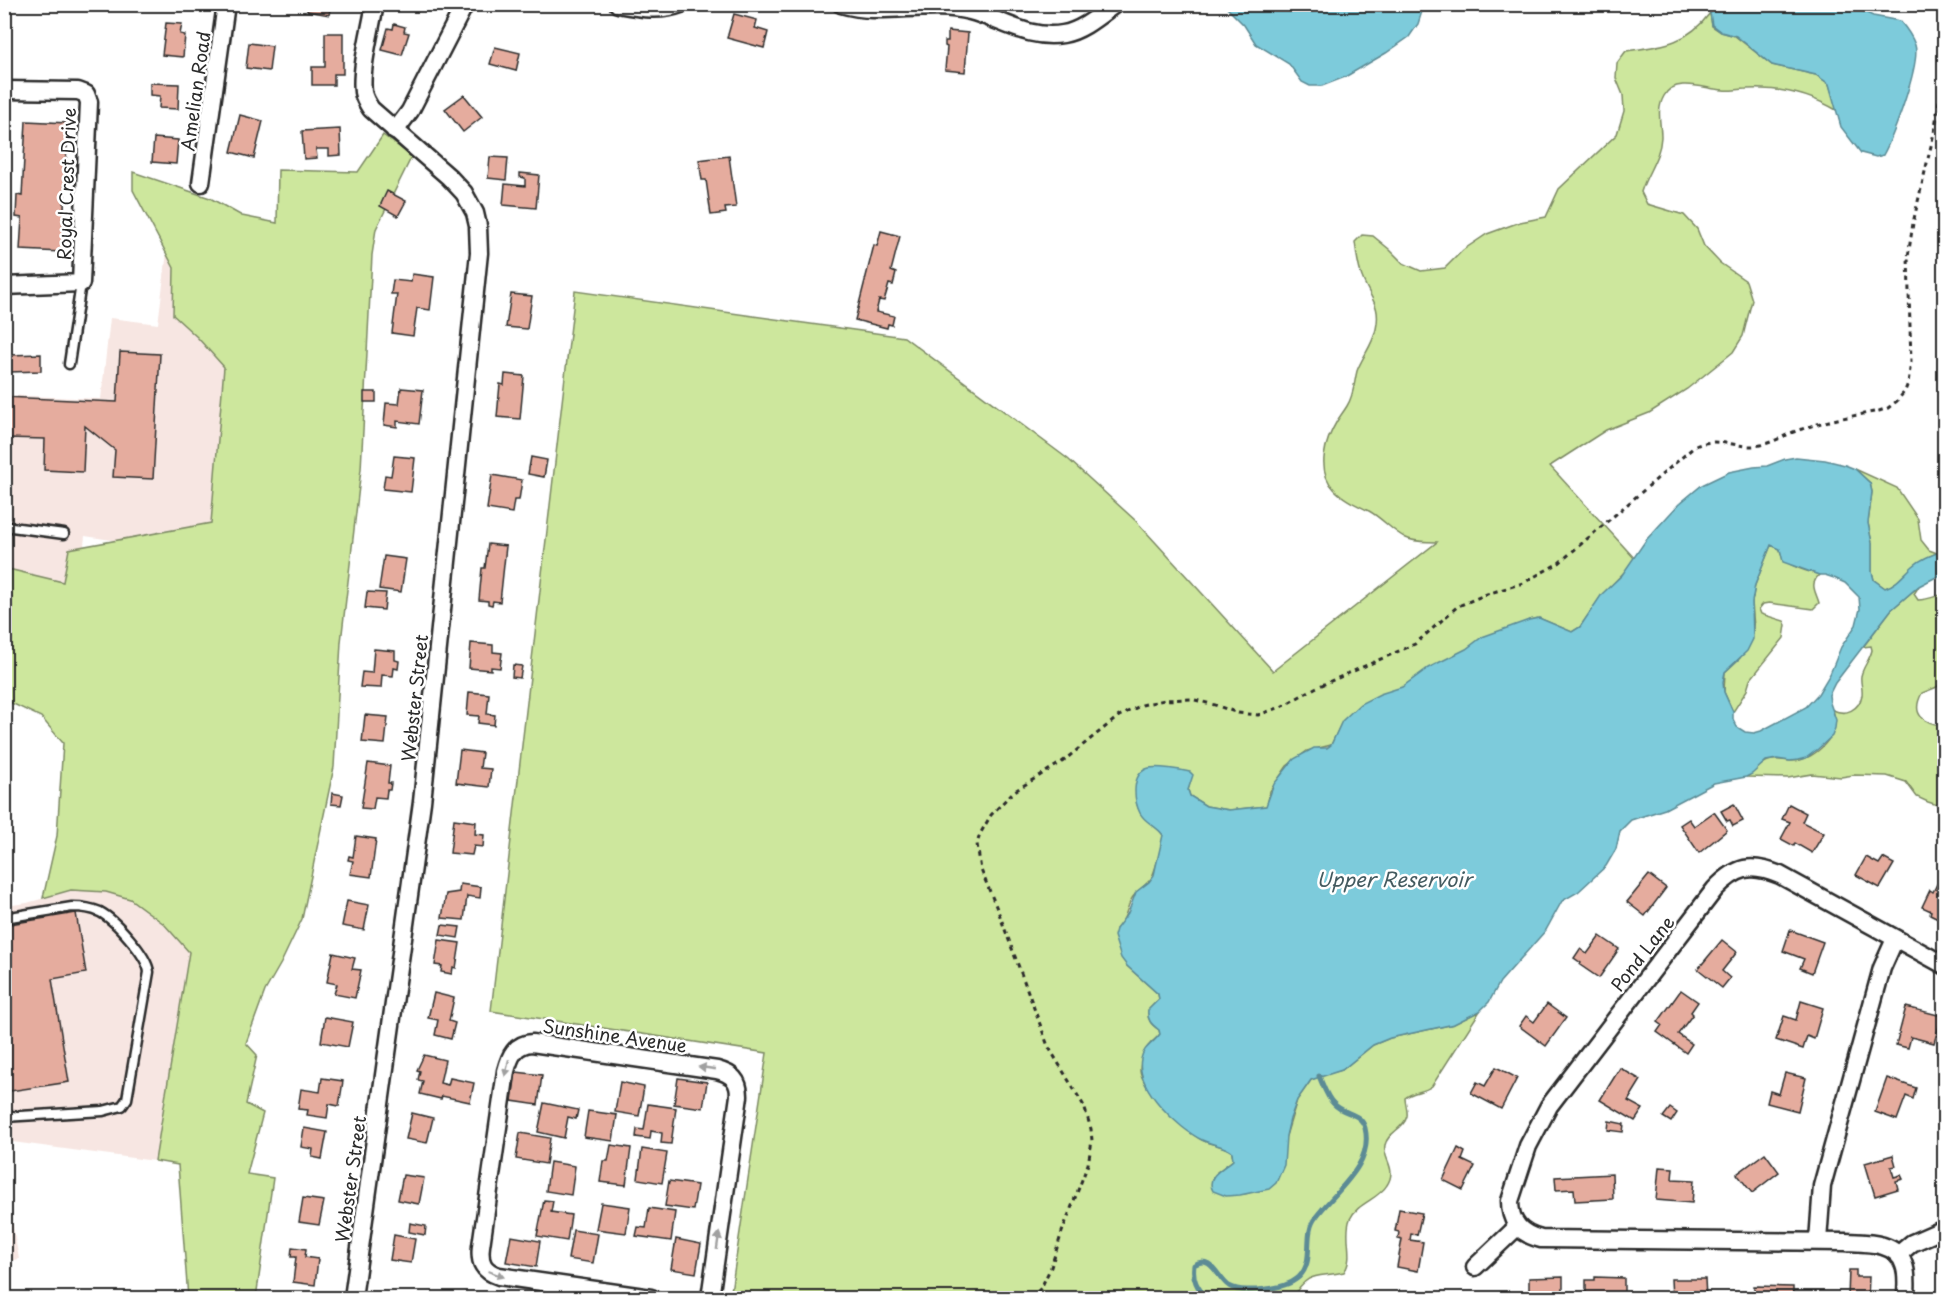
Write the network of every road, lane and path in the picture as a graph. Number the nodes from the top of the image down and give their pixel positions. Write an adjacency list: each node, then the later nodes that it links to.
1 (226, 4): 11 (street, Amelian Road)
2 (375, 4): 10 (street, Webster Street)
3 (465, 4): 10 (street)
4 (618, 4): 5 (street)
5 (681, 4)
6 (840, 4): 7 (street)
7 (1115, 4)
8 (1944, 70): 29 (path)
9 (4, 90): 12 (street, Royal Crest Drive)
10 (395, 131): 26 (street, Webster Street)
11 (201, 183)
12 (81, 283): 13 (street, Royal Crest Drive); 14 (lane)
13 (4, 286)
14 (69, 364)
15 (4, 526): 16 (lane)
16 (64, 534)
17 (4, 918): 20 (lane)
18 (1895, 939): 19 (street, Pond Lane); 21 (street, Pond Lane); 23 (street)
19 (1944, 965)
20 (4, 1117)
21 (1517, 1227): 23 (street); 25 (street)
22 (1944, 1229): 24 (street)
23 (1818, 1241): 24 (street)
24 (1899, 1254): 30 (street)
25 (1475, 1267)
26 (354, 1299)
27 (651, 1299): 28 (street, Sunshine Avenue, one-way to 27)
28 (710, 1299)
29 (1031, 1299)
30 (1906, 1299)

